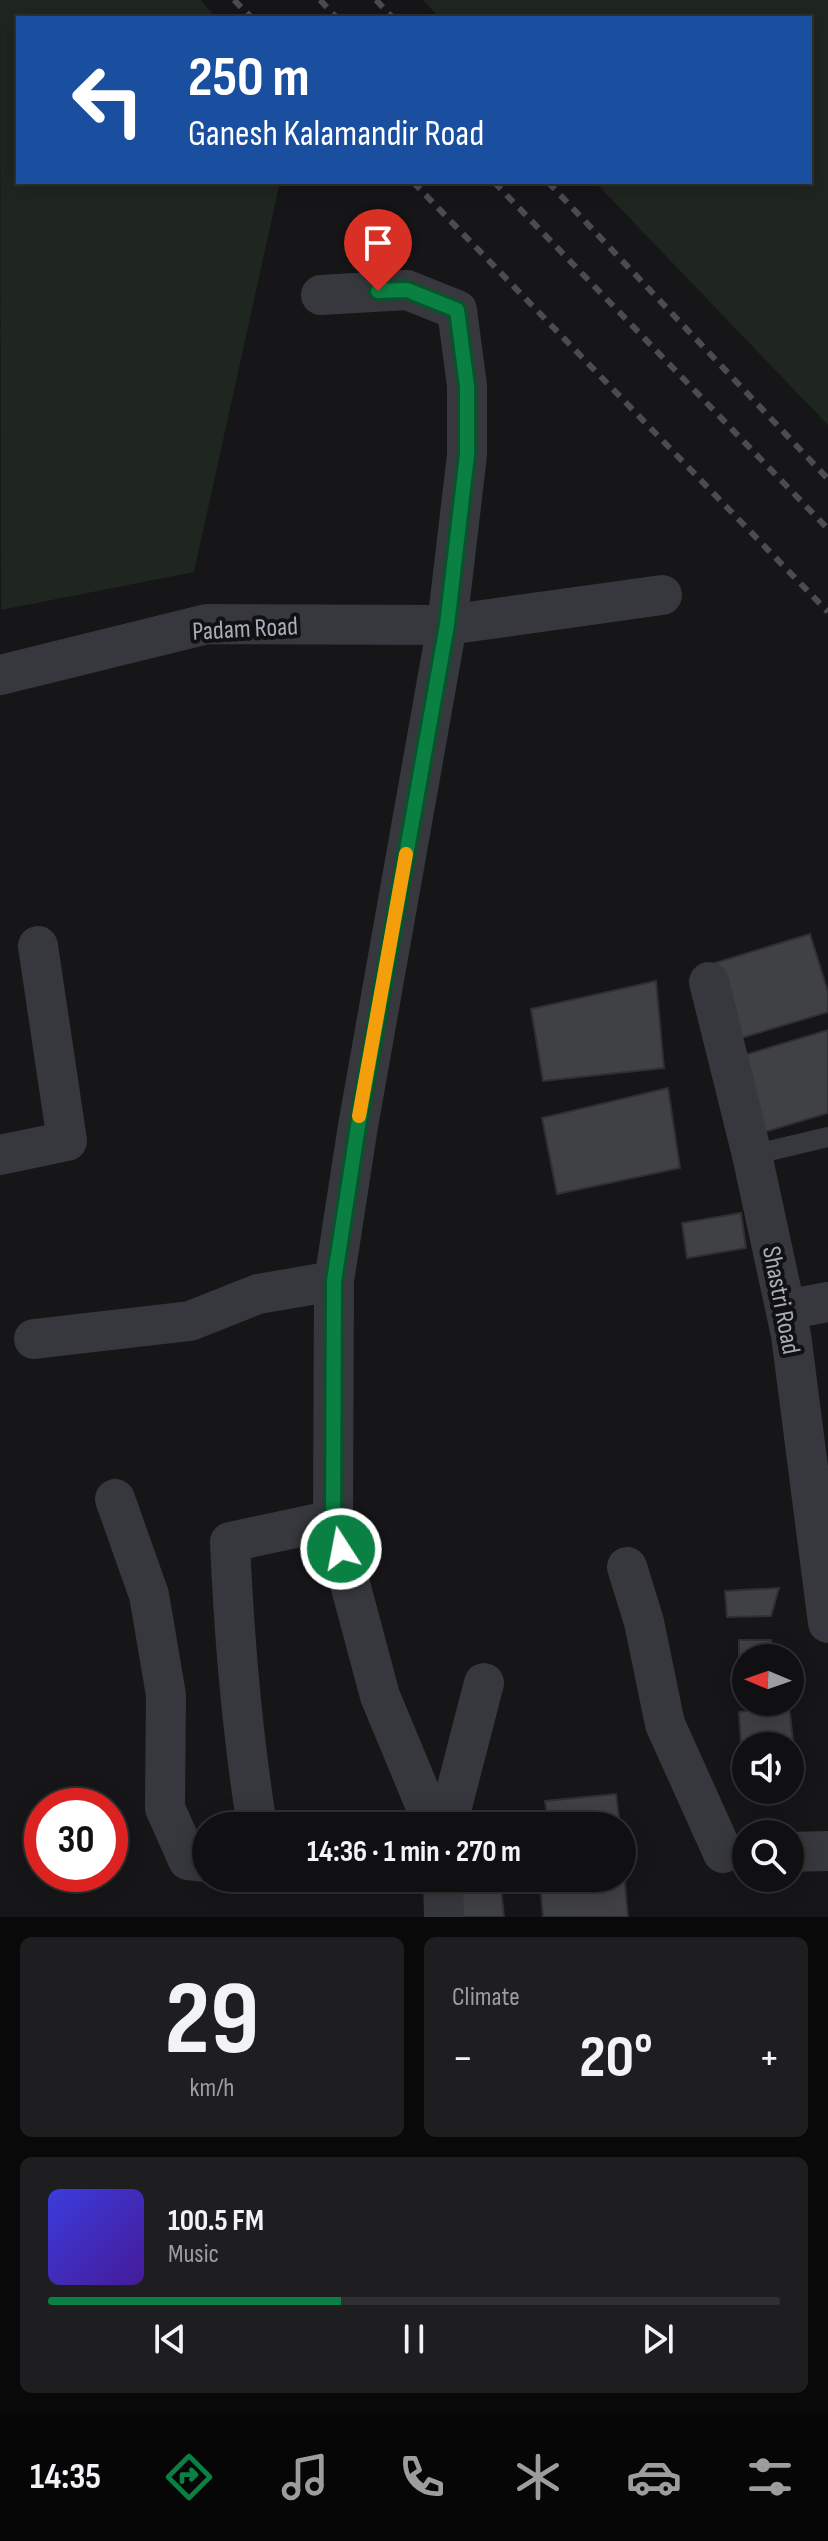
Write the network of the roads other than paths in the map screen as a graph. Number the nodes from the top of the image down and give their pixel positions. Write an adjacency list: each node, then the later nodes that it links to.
1 (321, 295): 3 (street)
2 (662, 595): 3 (street, Padam Road)
3 (447, 625): 4 (street, Padam Road); 10 (street)
4 (0, 675)
5 (38, 946): 8 (street)
6 (709, 982): 9 (street, Shastri Road)
7 (828, 1137): 9 (lane)
8 (0, 1155)
9 (752, 1155): 12 (street, Shastri Road)
10 (334, 1281): 13 (street); 15 (street)
11 (828, 1302): 12 (street)
12 (786, 1310): 16 (street, Shastri Road)
13 (34, 1339)
14 (115, 1499): 26 (street)
15 (333, 1520): 20 (street); 21 (street)
16 (822, 1535): 18 (street, Shastri Road)
17 (627, 1567): 25 (street)
18 (828, 1623)
19 (484, 1683): 22 (street)
20 (255, 1812)
21 (428, 1812)
22 (451, 1812)
23 (828, 1851): 24 (street)
24 (804, 1852)
25 (721, 1853)
26 (192, 1860)
27 (443, 1892): 28 (street)
28 (444, 1917)

